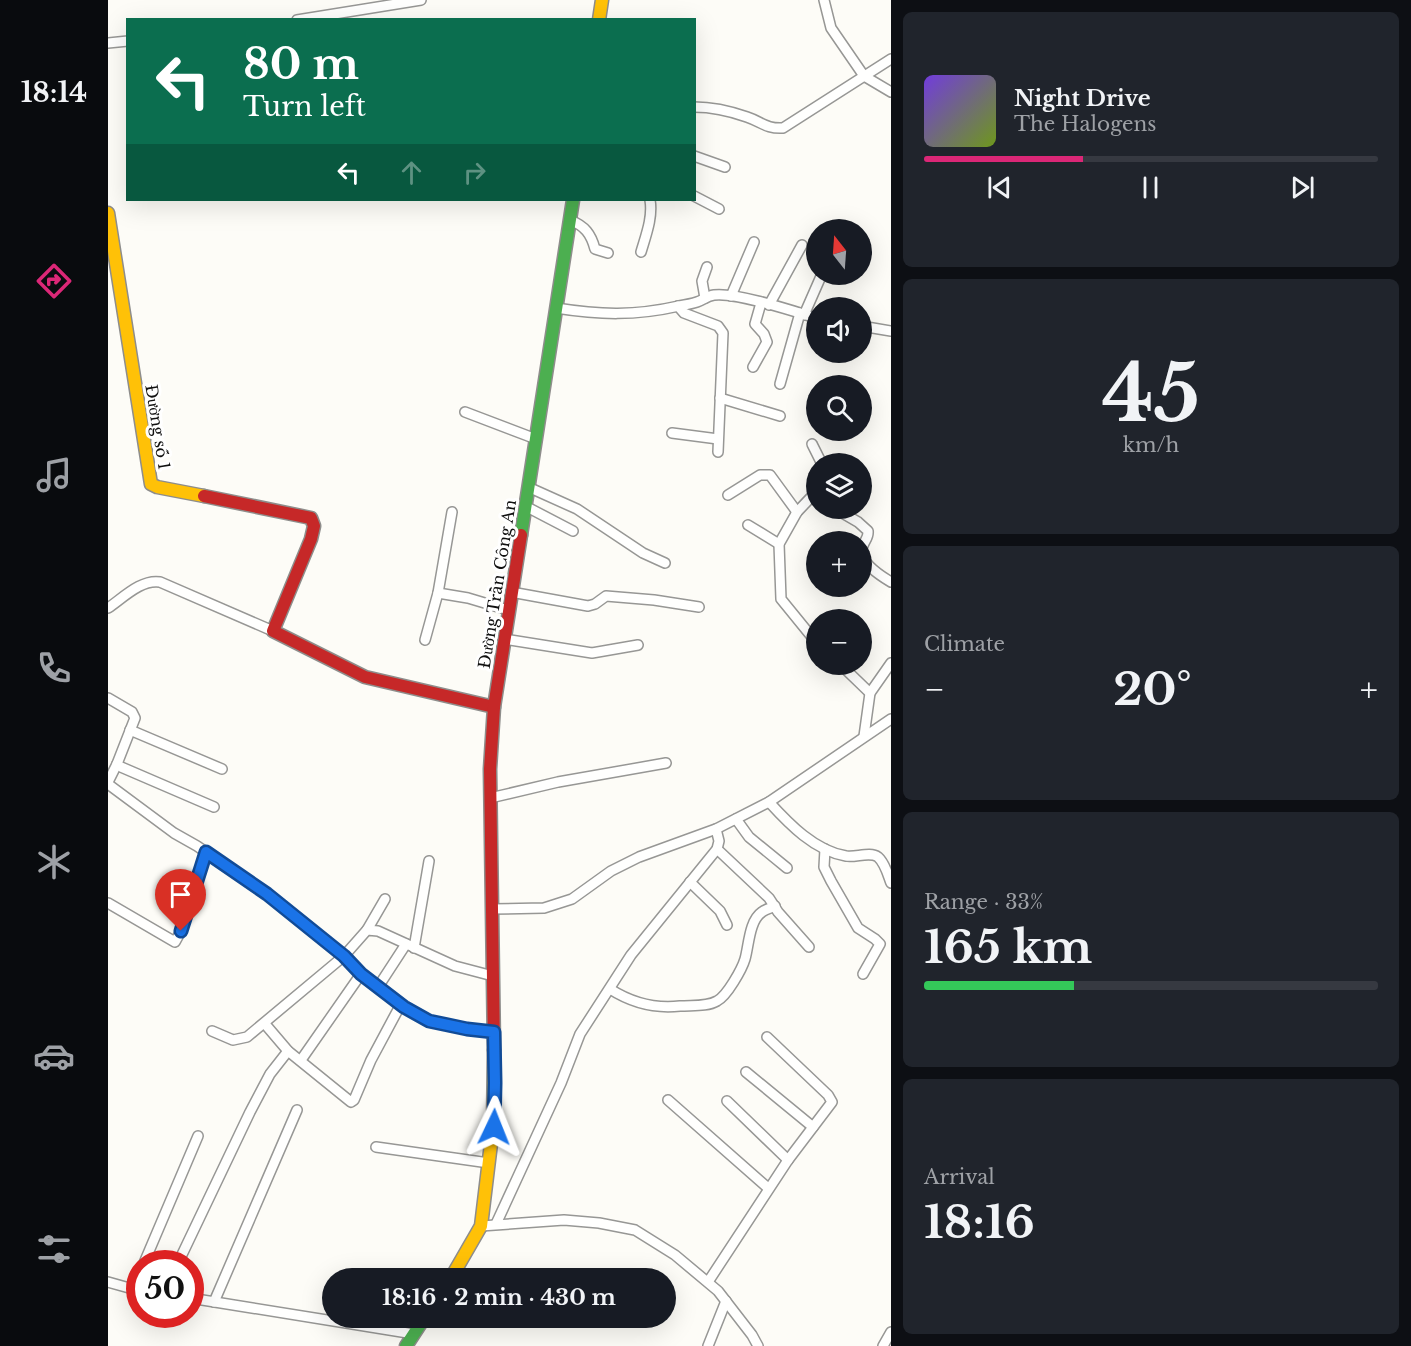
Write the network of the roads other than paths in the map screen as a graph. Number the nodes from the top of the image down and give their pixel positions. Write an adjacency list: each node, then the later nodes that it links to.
1 (421, 0): 4 (street)
2 (602, 0): 5 (main road)
3 (824, 0): 9 (street)
4 (309, 18)
5 (599, 18)
6 (126, 41): 7 (street)
7 (108, 44)
8 (891, 59): 9 (street)
9 (864, 76): 10 (street); 11 (street)
10 (891, 92)
11 (696, 107)
12 (696, 157): 13 (street)
13 (725, 167)
14 (696, 197): 17 (street)
15 (573, 201): 19 (main road, Đường Trần Công An)
16 (650, 201): 22 (street)
17 (719, 209)
18 (108, 213): 63 (main road, Đường số 1)
19 (570, 220): 23 (street); 30 (main road, Đường Trần Công An)
20 (754, 242): 26 (street)
21 (802, 245): 28 (street)
22 (641, 252)
23 (608, 253)
24 (707, 267): 27 (street)
25 (816, 285): 31 (street)
26 (731, 296): 27 (street); 28 (street)
27 (705, 298): 29 (street)
28 (765, 304): 31 (street); 35 (street)
29 (678, 306): 30 (street); 37 (street)
30 (556, 308): 41 (main road, Đường Trần Công An)
31 (802, 314): 32 (street); 36 (street)
32 (806, 315)
33 (872, 328): 34 (street)
34 (891, 331)
35 (753, 368)
36 (780, 384)
37 (720, 398): 39 (street); 42 (street)
38 (465, 412): 41 (street)
39 (780, 416)
40 (672, 433): 42 (street)
41 (536, 439): 46 (main road, Đường Trần Công An)
42 (718, 439): 44 (street)
43 (812, 444): 45 (street)
44 (718, 453)
45 (816, 453)
46 (528, 488): 49 (main road, Đường Trần Công An); 56 (street)
47 (728, 495): 51 (street)
48 (806, 503): 51 (street)
49 (525, 506): 54 (street); 58 (main road, Đường Trần Công An)
50 (452, 512): 59 (street)
51 (797, 512): 55 (street)
52 (853, 519): 57 (street)
53 (748, 525): 55 (street)
54 (573, 531)
55 (779, 544): 64 (street)
56 (665, 563)
57 (891, 582)
58 (511, 592): 60 (street); 62 (main road, Đường Trần Công An)
59 (438, 593): 62 (street); 66 (street)
60 (699, 607)
61 (108, 608): 63 (street)
62 (508, 610): 65 (main road, Đường Trần Công An)
63 (275, 626): 72 (main road)
64 (806, 630)
65 (504, 639): 67 (street); 72 (main road, Đường Trần Công An)
66 (425, 640)
67 (638, 645)
68 (891, 663): 70 (street)
69 (851, 675): 70 (street)
70 (870, 693): 75 (street)
71 (108, 698): 74 (street)
72 (494, 707): 80 (main road, Đường Trần Công An)
73 (891, 719): 75 (street)
74 (130, 730): 77 (street); 78 (street)
75 (864, 736): 81 (street)
76 (666, 763): 80 (street)
77 (117, 764): 79 (street); 82 (street)
78 (222, 769)
79 (108, 783): 87 (street)
80 (490, 798): 95 (main road, Đường Trần Công An)
81 (769, 802): 83 (street); 86 (street)
82 (214, 807)
83 (736, 819): 84 (street); 89 (street)
84 (716, 829): 85 (street); 95 (street)
85 (717, 849): 90 (street); 94 (street)
86 (825, 849): 91 (street); 102 (street)
87 (206, 852): 93 (street); 100 (street)
88 (429, 861): 98 (street)
89 (787, 868)
90 (690, 882): 96 (street); 105 (street)
91 (891, 883)
92 (385, 899): 97 (street)
93 (108, 903)
94 (775, 906): 99 (street); 105 (street)
95 (491, 909): 103 (main road, Đường Trần Công An)
96 (727, 925)
97 (367, 930): 98 (street); 100 (street)
98 (410, 946): 103 (street); 104 (street)
99 (808, 947)
100 (344, 956): 101 (street); 107 (street)
101 (361, 974): 104 (street); 112 (street)
102 (863, 975)
103 (492, 976): 109 (main road, Đường Trần Công An)
104 (378, 987): 106 (street)
105 (610, 989): 123 (street)
106 (401, 1004): 109 (street); 112 (street)
107 (265, 1024): 108 (street); 111 (street)
108 (212, 1031)
109 (494, 1032): 121 (main road, Đường Trần Công An)
110 (767, 1037): 117 (street)
111 (288, 1051): 112 (street); 126 (street)
112 (302, 1060)
113 (746, 1072): 117 (street)
114 (668, 1100): 122 (street)
115 (727, 1101): 120 (street)
116 (297, 1110): 133 (street)
117 (813, 1127): 120 (street)
118 (198, 1136): 125 (street)
119 (376, 1147): 121 (street)
120 (788, 1160): 122 (street)
121 (489, 1163): 124 (main road, Đường Trần Công An)
122 (768, 1188): 129 (street)
123 (496, 1224): 124 (street); 129 (street)
124 (480, 1226): 127 (main road)
125 (150, 1250)
126 (184, 1250)
127 (457, 1268)
128 (108, 1282): 130 (street)
129 (708, 1282): 132 (street)
130 (126, 1287)
131 (204, 1300): 133 (street)
132 (726, 1301): 138 (street); 139 (street)
133 (214, 1302): 136 (street)
134 (418, 1328): 136 (main road)
135 (891, 1332): 140 (street)
136 (414, 1334): 137 (main road)
137 (406, 1346)
138 (708, 1346)
139 (758, 1346)
140 (883, 1346)

